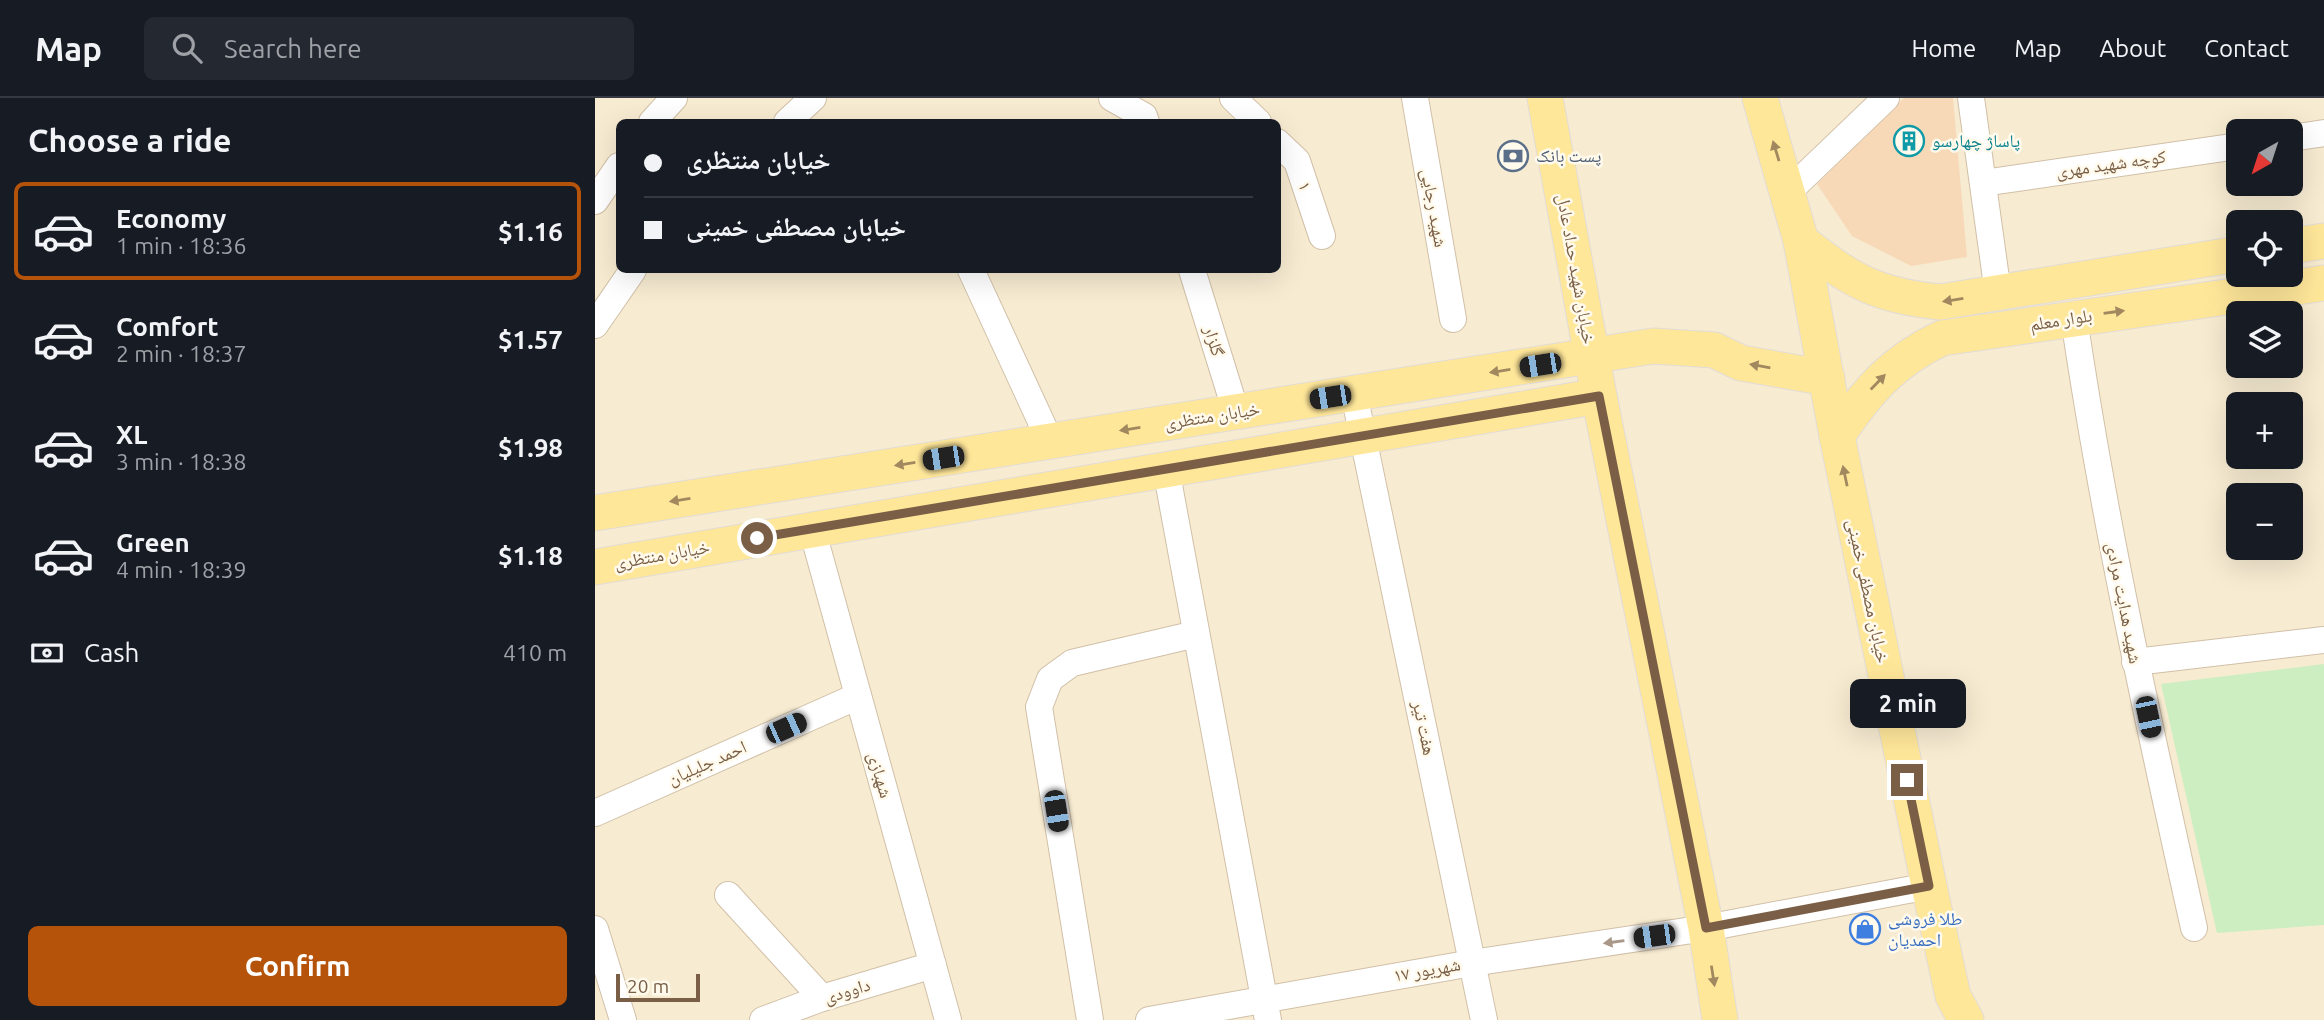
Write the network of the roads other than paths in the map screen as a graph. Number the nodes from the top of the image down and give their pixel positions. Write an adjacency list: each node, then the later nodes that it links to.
1 (674, 98): 10 (street)
2 (813, 98): 11 (street)
3 (1112, 98): 12 (street)
4 (1233, 98): 13 (street)
5 (1415, 98): 32 (street, شهید رجایی)
6 (1545, 98): 35 (main road, خیابان شهید حداد عادل)
7 (1760, 98): 20 (main road, one-way to 7)
8 (1886, 98): 20 (street)
9 (1971, 98): 19 (street)
10 (655, 119)
11 (790, 119)
12 (1145, 119)
13 (1255, 119)
14 (2324, 133): 15 (street)
15 (2303, 136)
16 (1281, 146): 22 (street, ۱)
17 (2226, 148): 19 (street, کوچه شهید مهری)
18 (616, 170): 21 (street)
19 (1983, 183): 31 (street)
20 (1789, 191): 23 (main road)
21 (595, 201)
22 (1322, 236)
23 (1801, 241): 31 (main road, بلوار معلم, one-way to 23); 36 (main road, خیابان مصطفی خمینی)
24 (2324, 241): 25 (main road)
25 (2303, 244)
26 (2226, 256): 31 (main road, بلوار معلم)
27 (631, 273): 34 (street)
28 (972, 273): 42 (street)
29 (1193, 273): 39 (street, گلزار)
30 (2324, 283): 33 (main road, بلوار معلم, one-way to 30)
31 (1998, 293)
32 (1453, 318)
33 (2074, 318): 41 (main road, بلوار معلم, one-way to 33); 49 (street, شهید هدایت مرادی)
34 (595, 325)
35 (1591, 356): 36 (main road, خیابان منتظری, one-way to 35); 37 (main road, خیابان منتظری, one-way to 37); 38 (main road, خیابان شهید حداد عادل)
36 (1827, 378): 41 (main road, خیابان مصطفی خمینی)
37 (1354, 394): 39 (main road, خیابان منتظری); 40 (street, هفت تیر)
38 (1599, 396): 40 (main road, خیابان منتظری); 54 (main road, خیابان شهید حداد عادل)
39 (1236, 412): 42 (main road, خیابان منتظری, one-way to 42)
40 (1364, 436): 43 (main road, خیابان منتظری); 57 (street, هفت تیر)
41 (1837, 436): 52 (main road, خیابان مصطفی خمینی, one-way to 41)
42 (1049, 442): 44 (main road, خیابان منتظری, one-way to 44)
43 (1166, 469): 45 (main road, خیابان منتظری); 47 (street)
44 (595, 513)
45 (812, 529): 46 (main road, خیابان منتظری); 50 (street, شهبازی)
46 (595, 567)
47 (1196, 634): 60 (street); 64 (street)
48 (2324, 640): 49 (street)
49 (2136, 662): 55 (street, شهید هدایت مرادی)
50 (858, 696): 51 (street, احمد جلیلیان); 58 (street, شهبازی)
51 (595, 813)
52 (1929, 886): 54 (street, ۱۷ شهریور); 68 (main road, خیابان مصطفی خمینی)
53 (728, 895): 59 (street)
54 (1706, 928): 57 (street, ۱۷ شهریور, one-way to 57); 67 (main road, خیابان شهید حداد عادل, one-way to 67)
55 (2194, 928)
56 (595, 929): 61 (street)
57 (1472, 962): 60 (street, ۱۷ شهریور); 66 (street, هفت تیر)
58 (933, 965): 59 (street, داوودی); 63 (street, شهبازی)
59 (822, 998): 62 (street, داوودی)
60 (1266, 1009): 65 (street, ۱۷ شهریور)
61 (623, 1020)
62 (763, 1020)
63 (948, 1020)
64 (1090, 1020)
65 (1149, 1020)
66 (1483, 1020)
67 (1720, 1020)
68 (1966, 1020)

